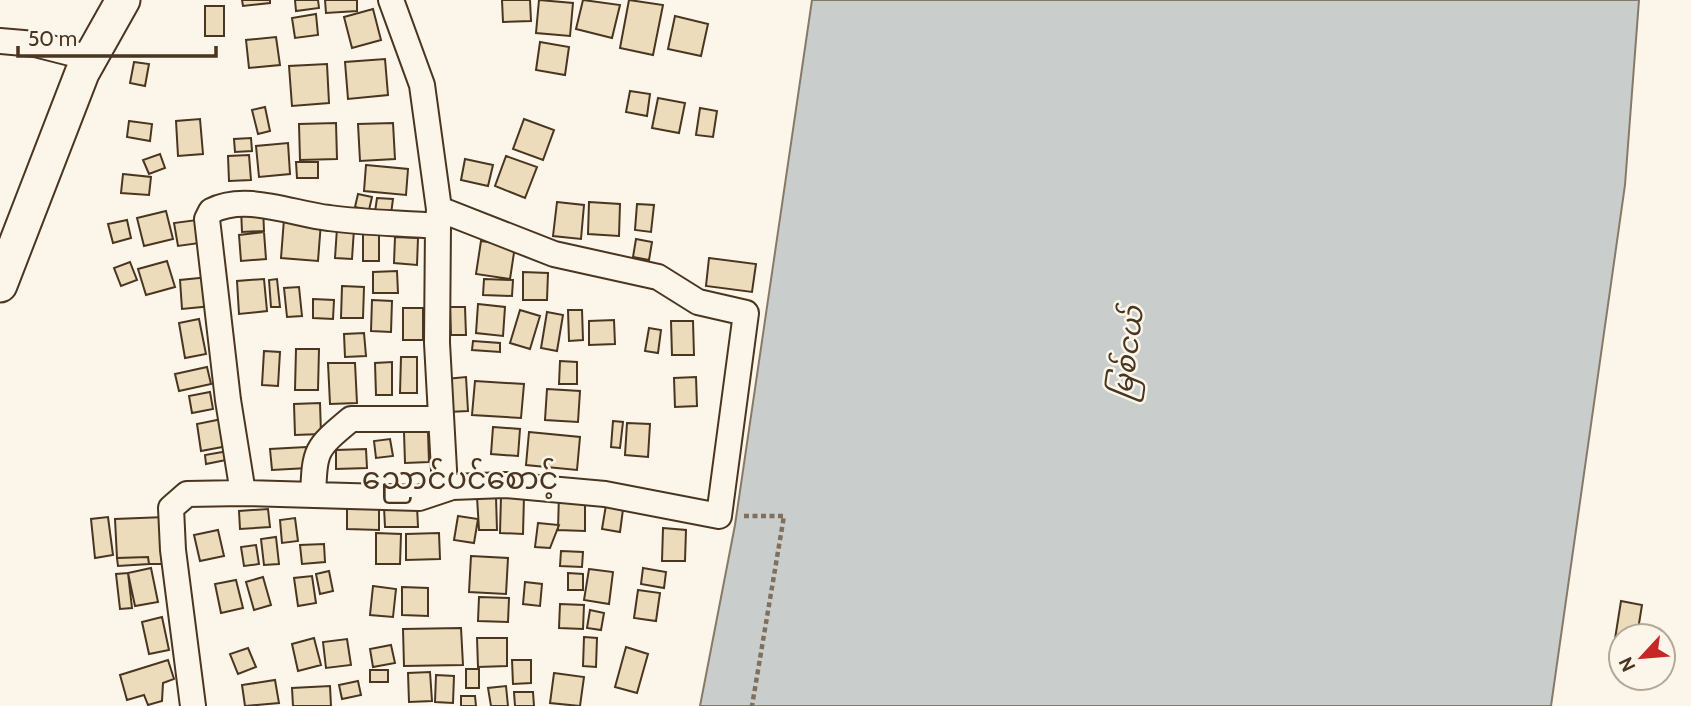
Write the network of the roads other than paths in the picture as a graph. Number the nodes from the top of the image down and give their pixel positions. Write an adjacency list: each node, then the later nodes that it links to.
1 (123, 0): 4 (street)
2 (391, 0): 5 (street)
3 (0, 41): 4 (street)
4 (90, 58): 6 (street)
5 (438, 218): 7 (street); 8 (street); 9 (street)
6 (0, 285)
7 (441, 419): 8 (street); 10 (street)
8 (445, 488): 10 (street)
9 (243, 493): 10 (street); 11 (street)
10 (313, 495)
11 (193, 706)

